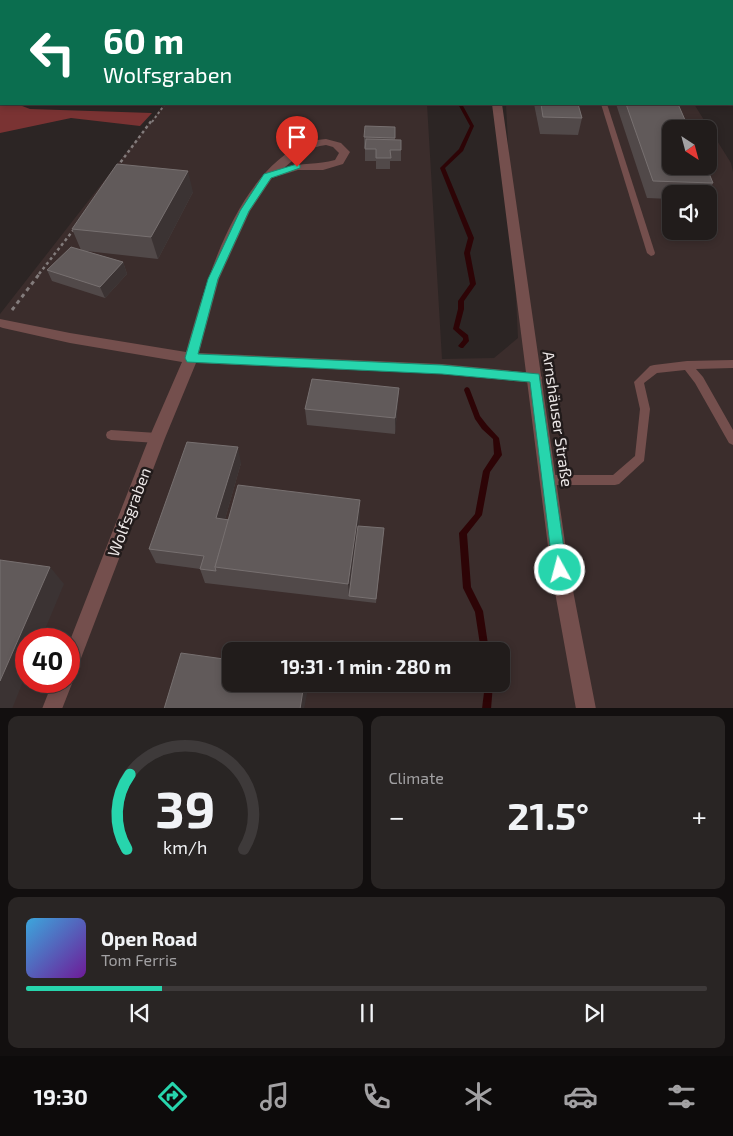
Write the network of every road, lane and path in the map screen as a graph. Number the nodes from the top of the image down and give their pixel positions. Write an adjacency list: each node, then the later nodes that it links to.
1 (163, 105): 4 (path)
2 (497, 105): 12 (street, Arnshäuser Straße)
3 (604, 105): 7 (lane)
4 (116, 168)
5 (268, 176): 5 (street, Wolfsgraben); 9 (street, Wolfsgraben)
6 (80, 221): 8 (path)
7 (651, 253)
8 (2, 325): 9 (street)
9 (191, 358): 12 (street); 14 (street, Wolfsgraben)
10 (733, 364): 11 (lane)
11 (687, 365): 15 (lane); 16 (lane)
12 (535, 378): 16 (street, Arnshäuser Straße)
13 (111, 435): 14 (lane)
14 (157, 438): 17 (street, Wolfsgraben)
15 (733, 440)
16 (549, 480): 20 (street, Arnshäuser Straße)
17 (80, 638)
18 (58, 693): 19 (street)
19 (52, 708)
20 (586, 708)

